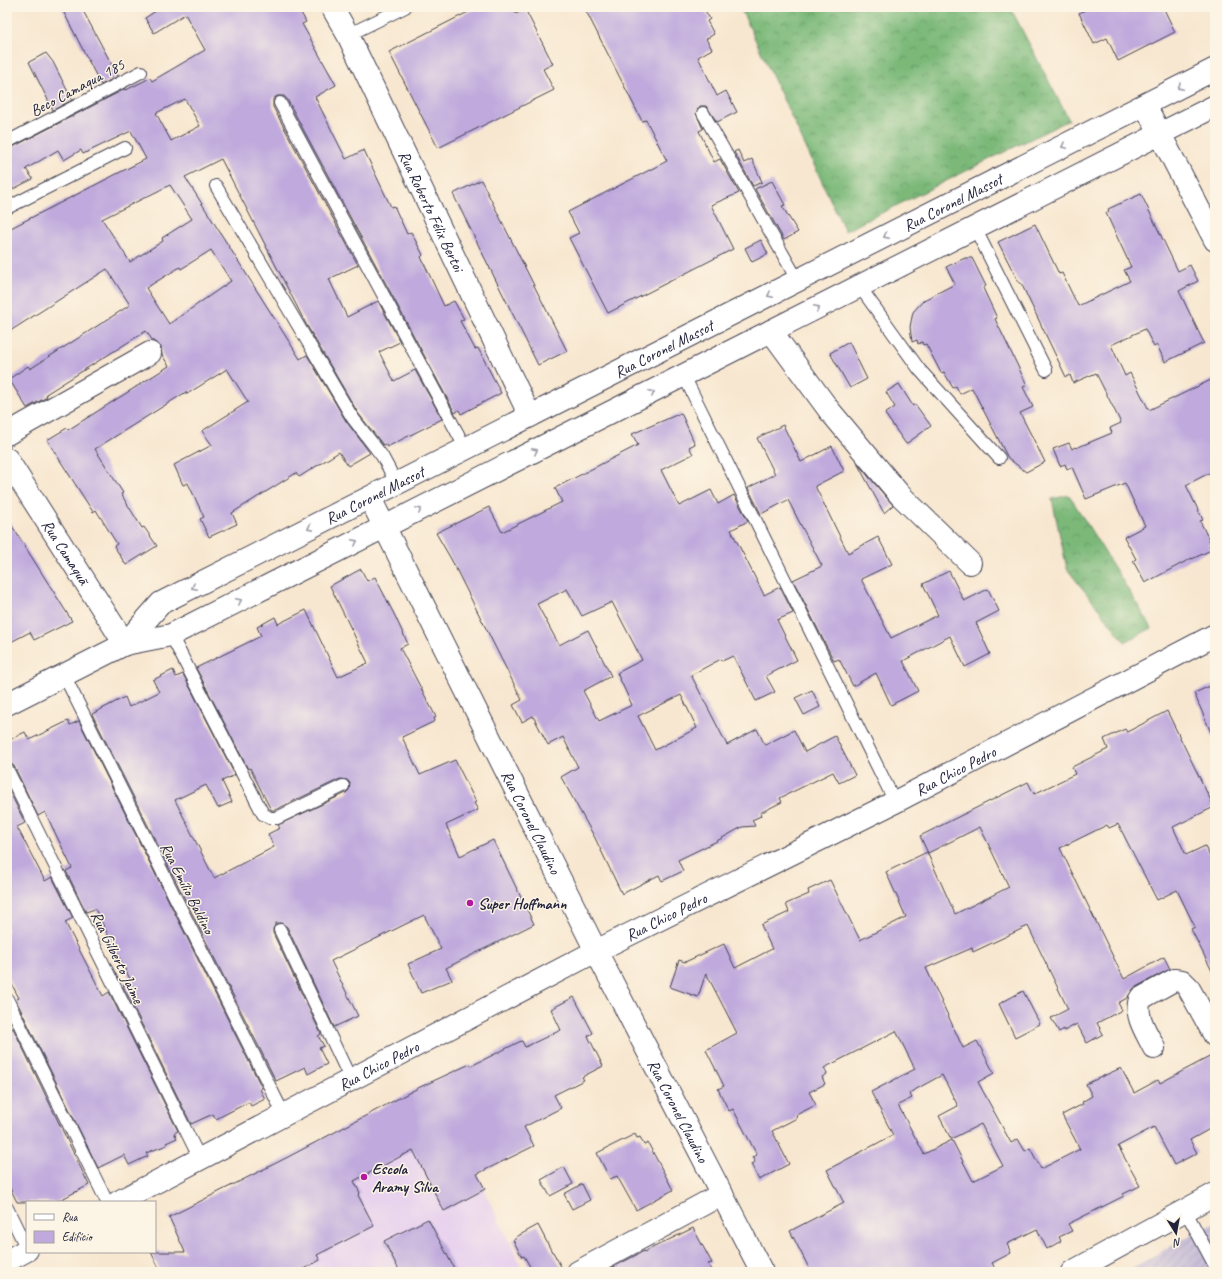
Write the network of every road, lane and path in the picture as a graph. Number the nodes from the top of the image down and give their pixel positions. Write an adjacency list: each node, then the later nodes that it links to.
1 (332, 7): 3 (street, Rua Roberto Félix Bertoi)
2 (405, 7): 3 (lane)
3 (348, 35): 23 (street, Rua Roberto Félix Bertoi)
4 (1215, 70): 7 (street, Rua Coronel Massot, one-way to 7)
5 (141, 72): 11 (lane, Beco Camaqua 185)
6 (280, 103): 25 (lane)
7 (1145, 105): 10 (street); 17 (street, Rua Coronel Massot, one-way to 17)
8 (1215, 106): 10 (street, Rua Coronel Massot)
9 (703, 113): 17 (lane)
10 (1160, 134): 15 (street, Rua Coronel Massot); 16 (street)
11 (7, 142)
12 (125, 148): 14 (lane)
13 (216, 186): 28 (lane)
14 (7, 208)
15 (975, 228): 18 (street, Rua Coronel Massot); 21 (lane)
16 (1215, 240)
17 (798, 281): 23 (street, Rua Coronel Massot, one-way to 23)
18 (860, 287): 19 (street, Rua Coronel Massot, one-way to 18); 26 (lane)
19 (771, 332): 22 (street, Rua Coronel Massot); 31 (street)
20 (150, 353): 24 (street)
21 (1046, 370)
22 (684, 376): 30 (street, Rua Coronel Massot, one-way to 22); 39 (lane)
23 (530, 416): 25 (street, Rua Coronel Massot)
24 (7, 434)
25 (466, 449): 28 (street, Rua Coronel Massot)
26 (999, 458)
27 (7, 459): 34 (street, Rua Camaquã)
28 (397, 484): 29 (street, Rua Coronel Massot)
29 (370, 498): 30 (street, Rua Coronel Claudino); 34 (street, Rua Coronel Massot, one-way to 34)
30 (385, 528): 32 (street, Rua Coronel Massot, one-way to 30); 41 (street, Rua Coronel Claudino)
31 (970, 563)
32 (171, 635): 34 (street, Rua Coronel Massot); 38 (lane)
33 (1215, 635): 39 (street, Rua Chico Pedro)
34 (125, 644): 35 (street, Rua Coronel Massot)
35 (64, 675): 36 (street, Rua Coronel Massot); 46 (lane, Rua Emílio Baldino)
36 (7, 704)
37 (7, 768): 47 (lane, Rua Gilberto Jaime)
38 (343, 786)
39 (895, 802): 41 (street, Rua Chico Pedro)
40 (280, 930): 45 (lane)
41 (596, 951): 45 (street, Rua Chico Pedro); 48 (street, Rua Coronel Claudino)
42 (7, 999): 50 (lane)
43 (1215, 1036): 44 (street)
44 (1154, 1048)
45 (351, 1080): 46 (street, Rua Chico Pedro)
46 (284, 1115): 47 (street, Rua Chico Pedro)
47 (200, 1159): 51 (street, Rua Chico Pedro)
48 (722, 1194): 58 (street); 59 (street, Rua Coronel Claudino)
49 (1215, 1194): 53 (street)
50 (107, 1201)
51 (120, 1201)
52 (7, 1208): 54 (lane)
53 (1185, 1210): 57 (lane); 60 (street)
54 (26, 1248)
55 (26, 1251): 56 (street)
56 (7, 1261)
57 (1215, 1266)
58 (578, 1272)
59 (762, 1272)
60 (1072, 1272)

